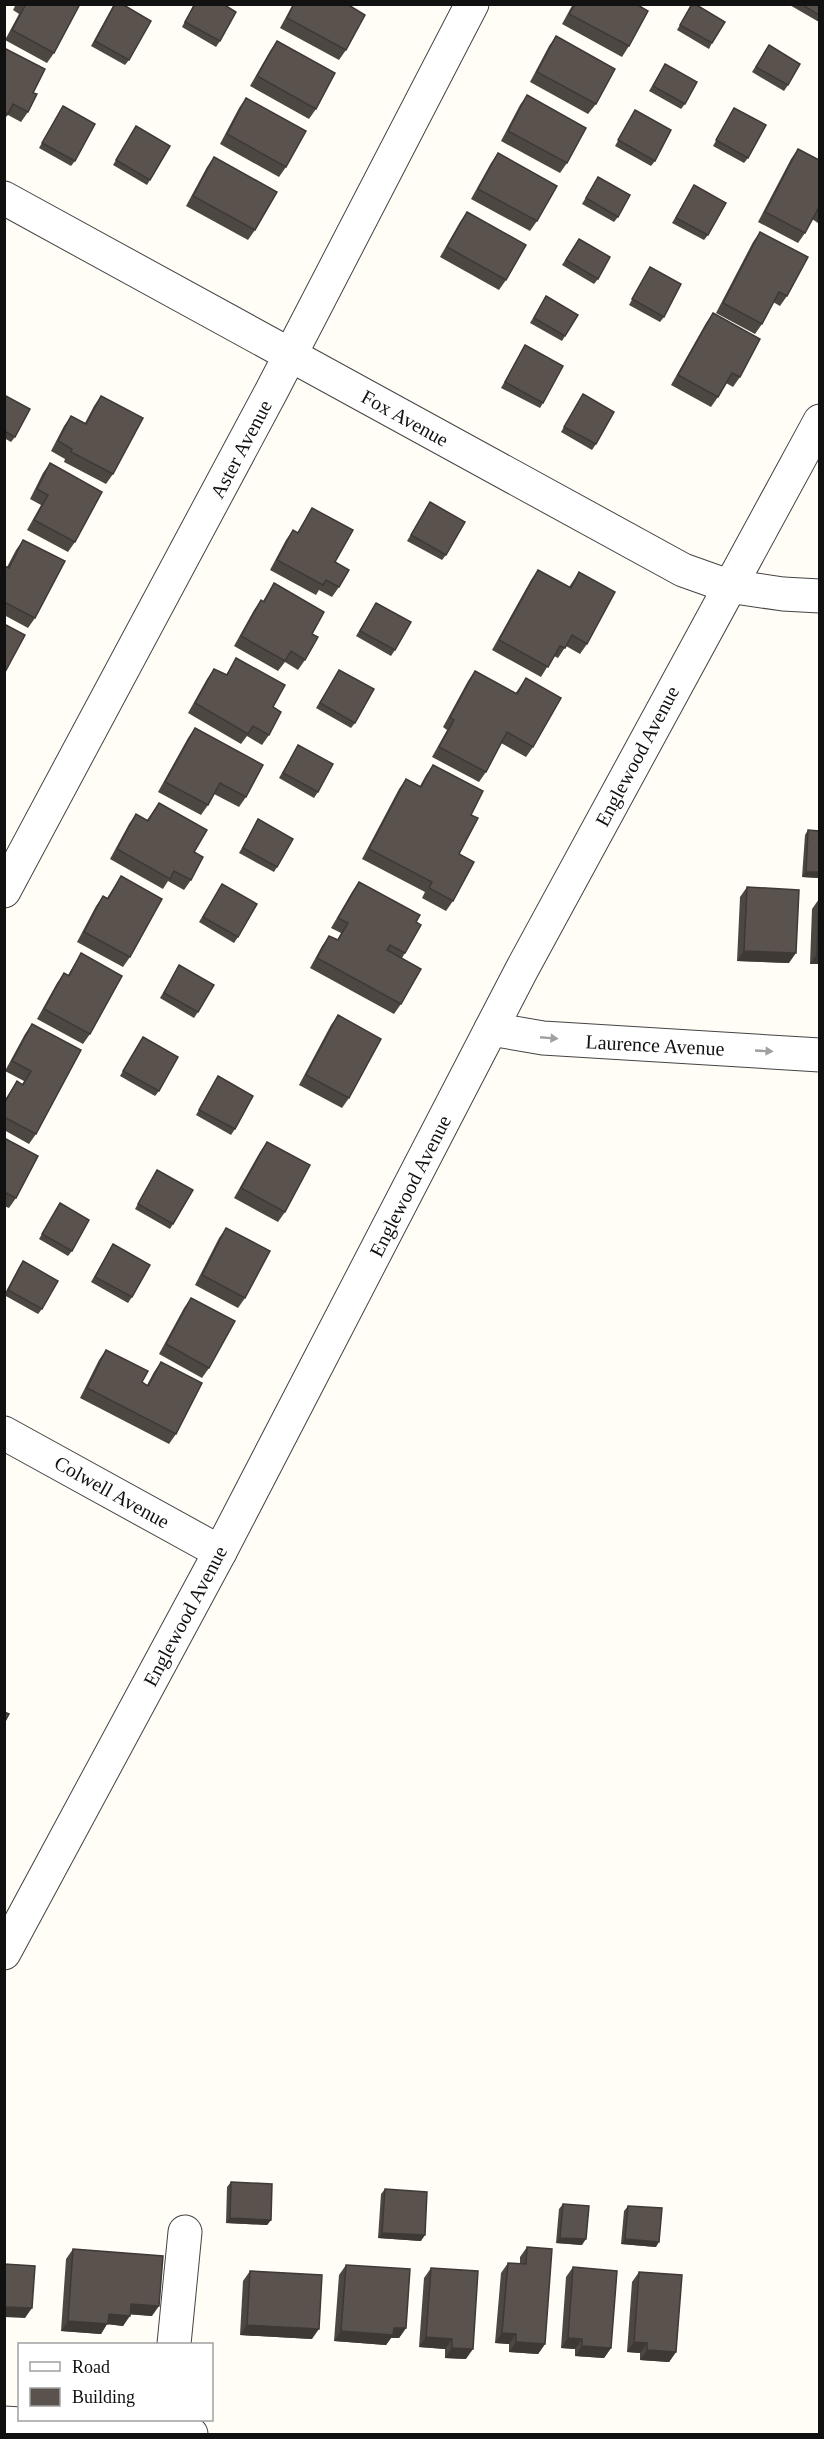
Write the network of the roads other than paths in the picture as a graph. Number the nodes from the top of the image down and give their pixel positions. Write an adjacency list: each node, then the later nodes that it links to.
1 (472, 4): 3 (street, Aster Avenue)
2 (4, 198): 3 (street, Fox Avenue)
3 (291, 355): 5 (street, Fox Avenue); 7 (street, Aster Avenue)
4 (819, 421): 5 (street, Englewood Avenue)
5 (728, 586): 6 (street, Fox Avenue); 8 (street, Englewood Avenue)
6 (819, 596)
7 (4, 891)
8 (491, 1029): 9 (street, Laurence Avenue, one-way to 9); 11 (street, Englewood Avenue)
9 (819, 1055)
10 (4, 1433): 11 (street, Colwell Avenue)
11 (220, 1552): 12 (street, Englewood Avenue)
12 (4, 1953)
13 (185, 2232): 14 (street)
14 (174, 2343)
15 (4, 2423): 16 (street)
16 (173, 2430)

